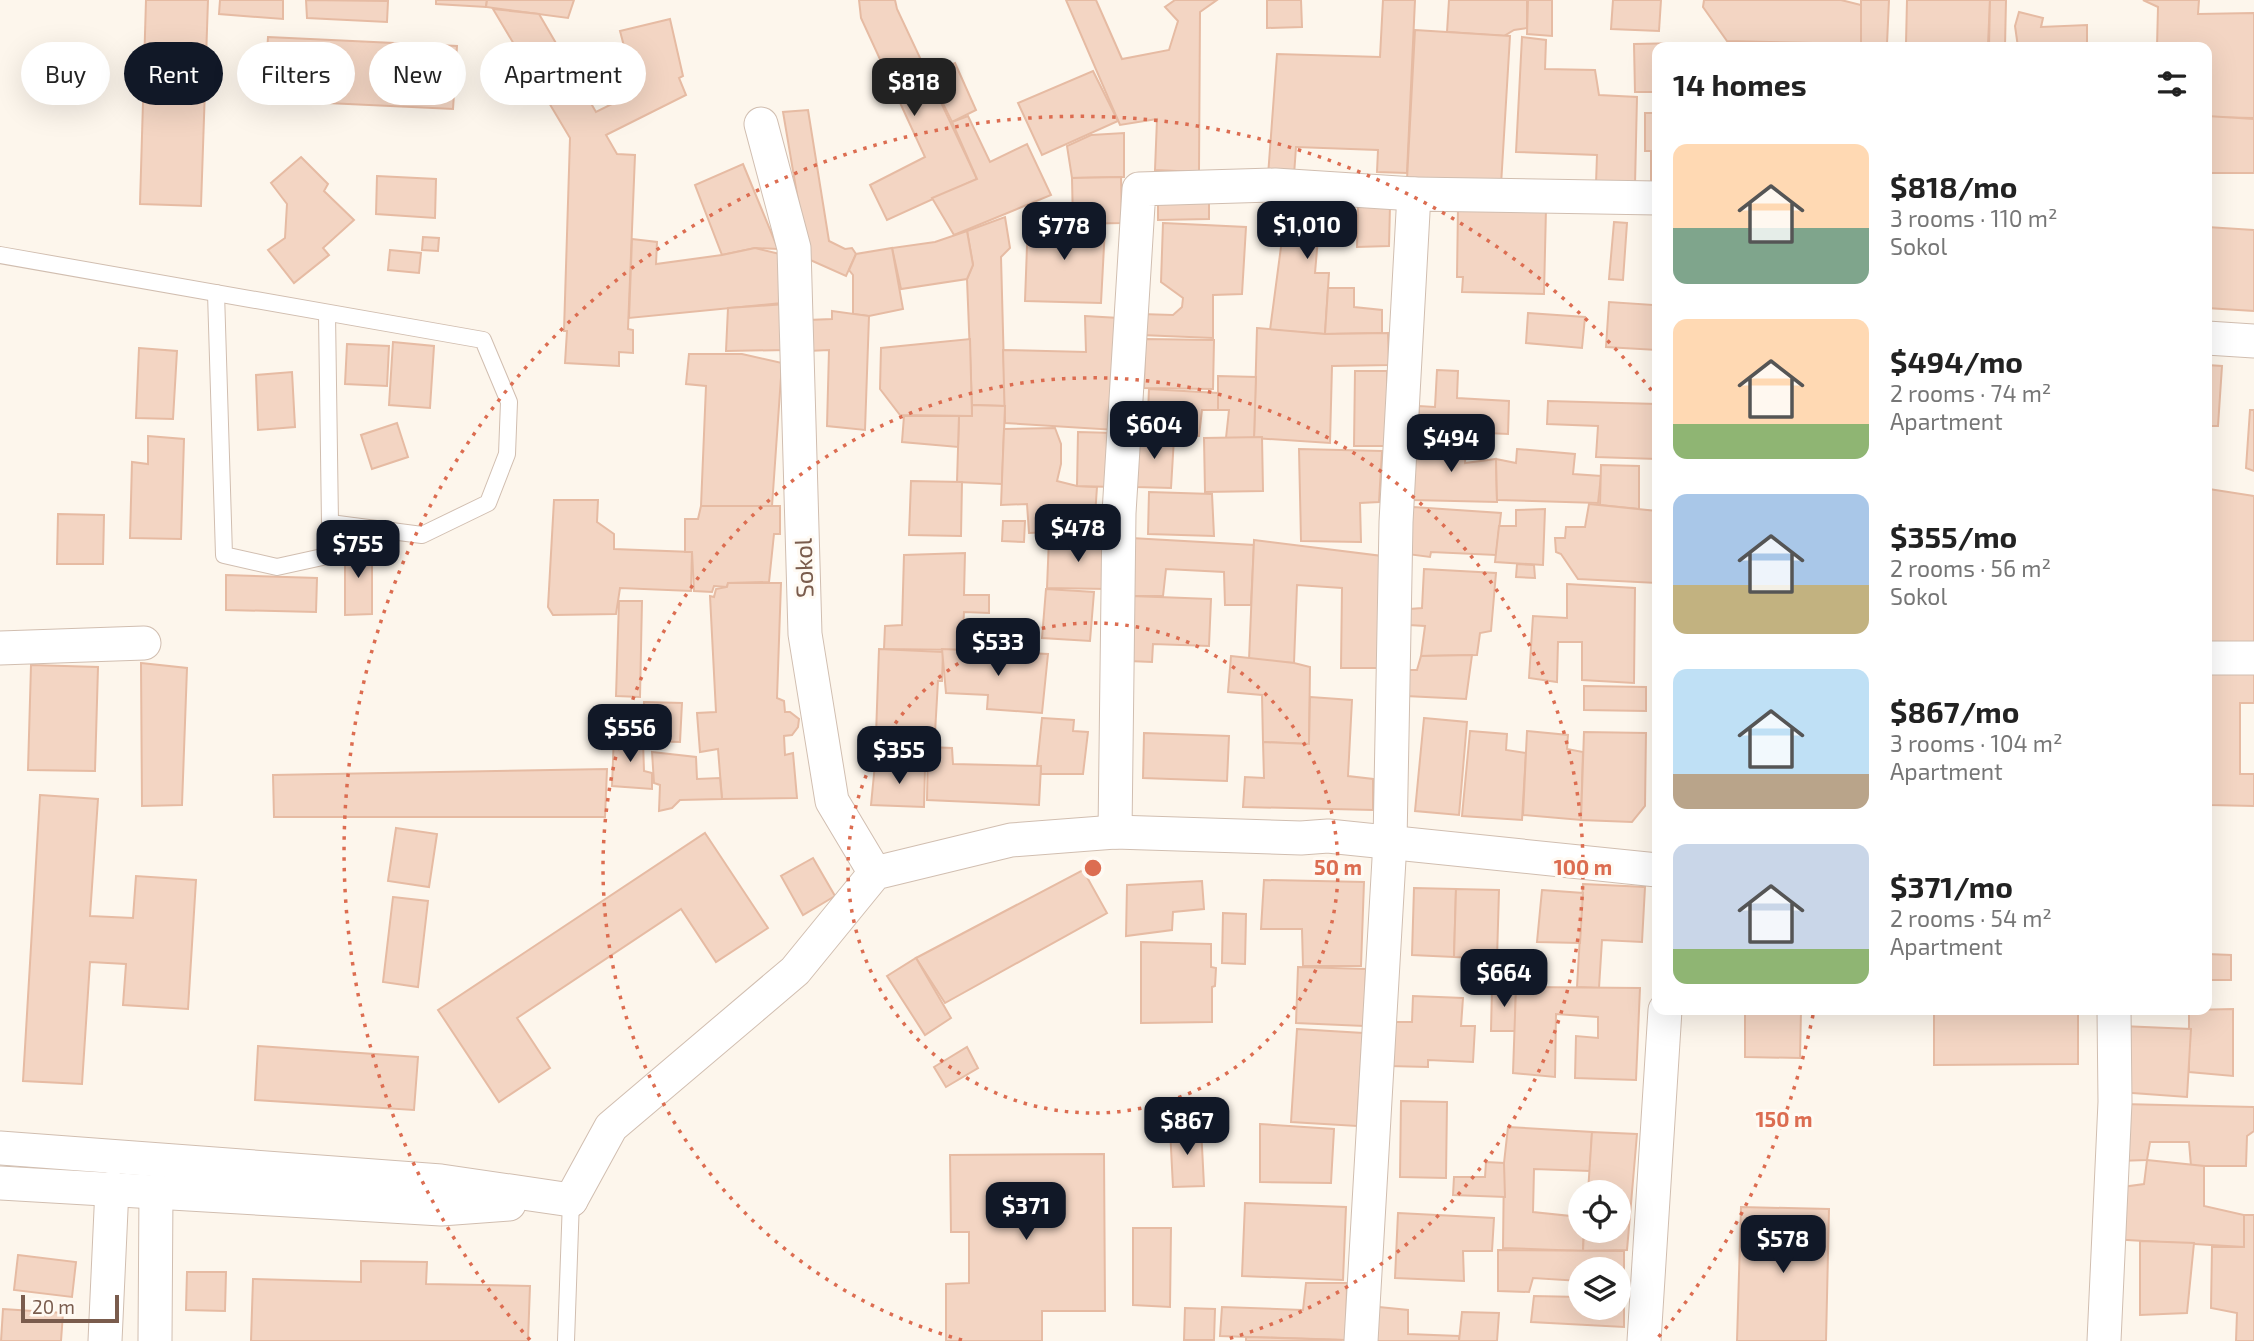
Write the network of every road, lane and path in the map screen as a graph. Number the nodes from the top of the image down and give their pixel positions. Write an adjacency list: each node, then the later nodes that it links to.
1 (761, 124): 17 (street, Sokol)
2 (1414, 194): 3 (street); 14 (street); 15 (street)
3 (1652, 198)
4 (0, 255): 5 (lane)
5 (216, 293): 6 (lane); 9 (lane)
6 (327, 314): 9 (lane); 9 (lane)
7 (2212, 338): 8 (street)
8 (2254, 341)
9 (330, 523)
10 (144, 643): 11 (street)
11 (0, 648)
12 (2212, 658): 13 (street)
13 (2254, 658)
14 (1115, 832): 15 (street); 17 (street)
15 (1390, 842): 16 (street); 28 (street)
16 (1652, 869)
17 (875, 873): 24 (street)
18 (1665, 1015): 29 (street)
19 (2114, 1015): 30 (street)
20 (0, 1148): 24 (street)
21 (0, 1183): 22 (street)
22 (113, 1188): 23 (street); 25 (street)
23 (156, 1191): 24 (street); 26 (street)
24 (571, 1200): 27 (lane)
25 (105, 1341)
26 (155, 1341)
27 (566, 1341)
28 (1361, 1341)
29 (1644, 1341)
30 (2104, 1341)

